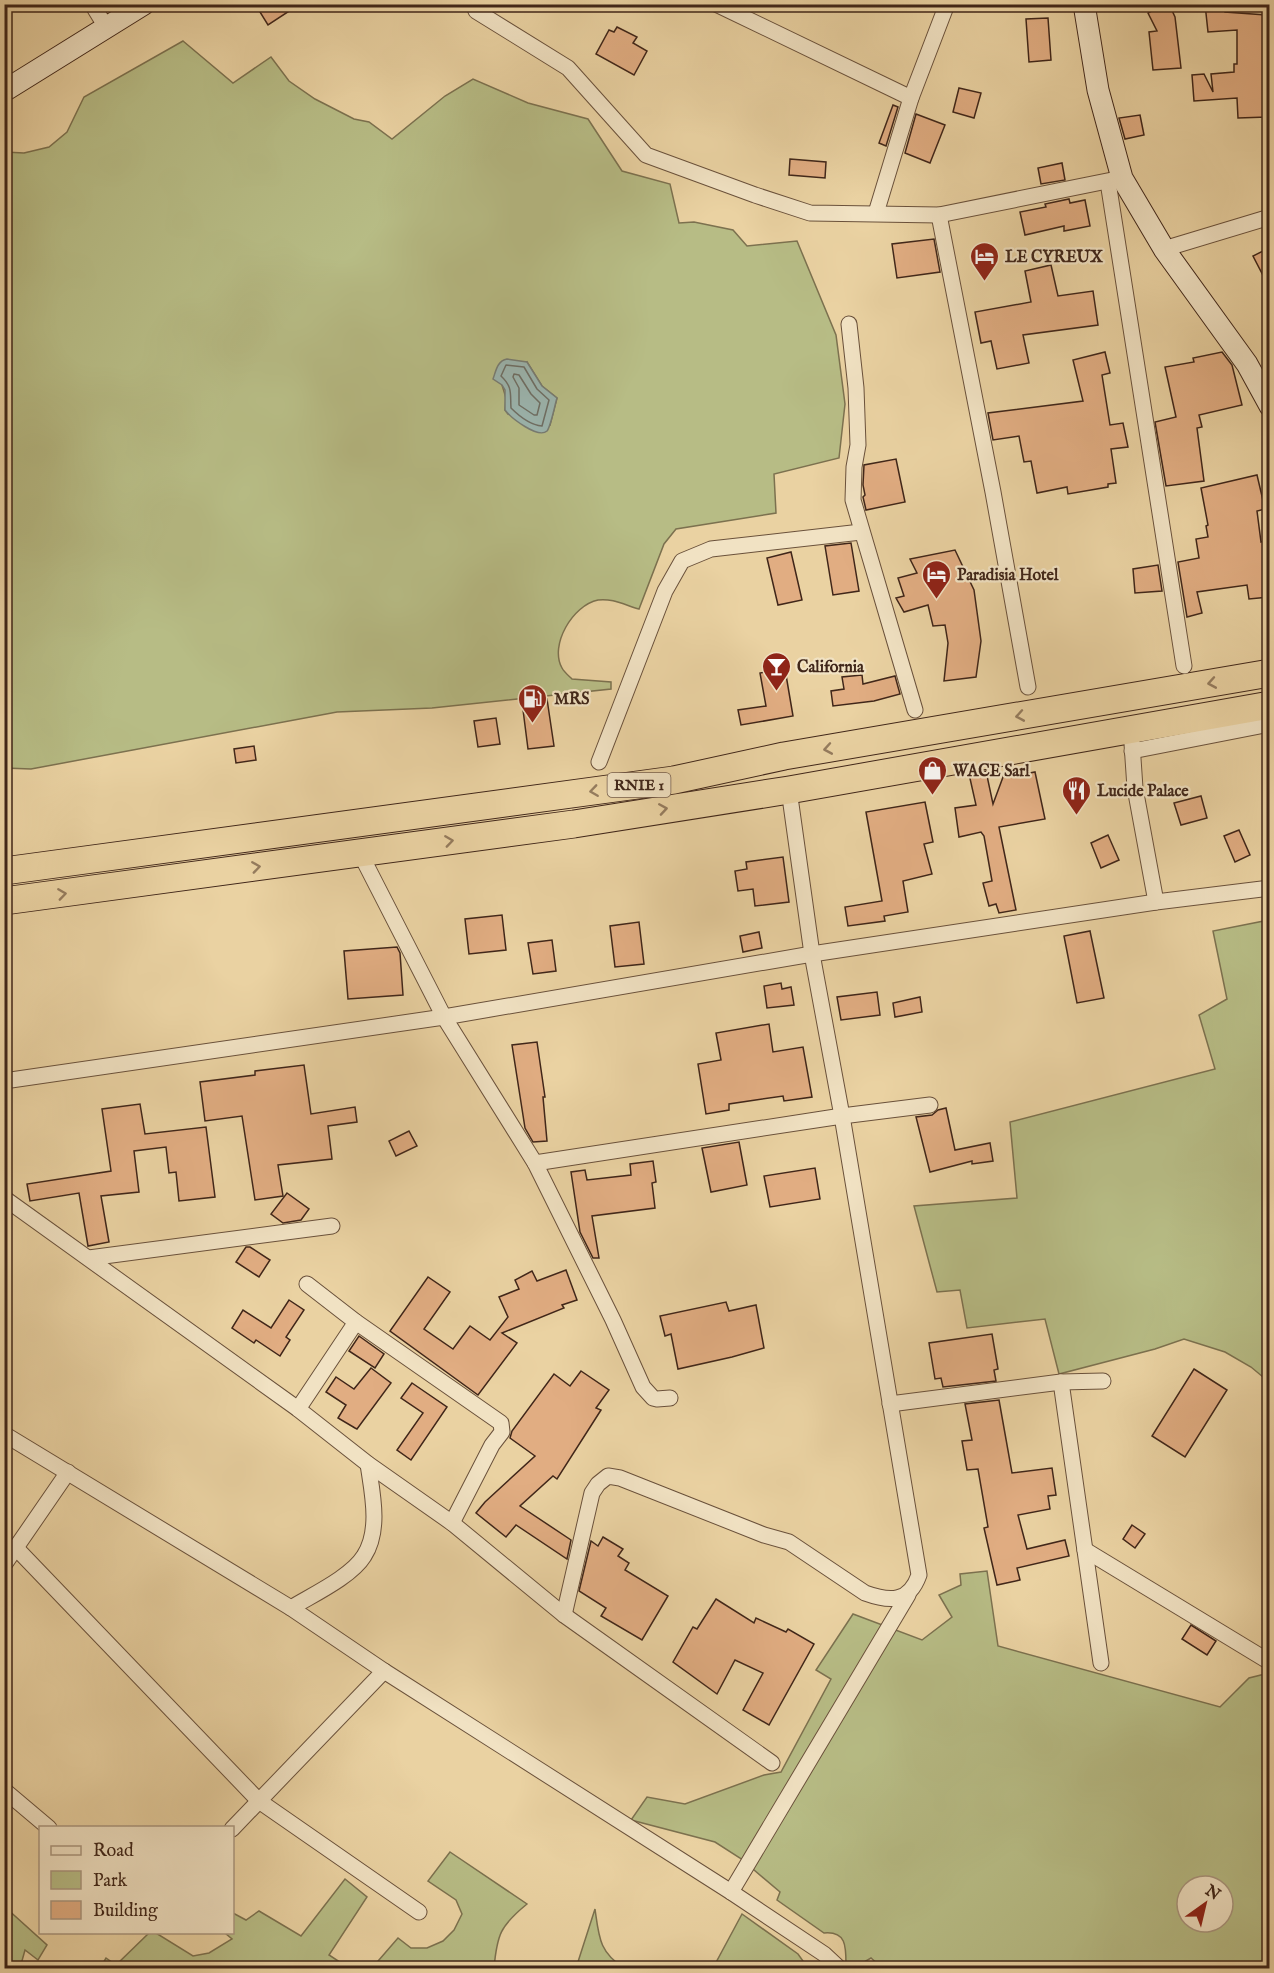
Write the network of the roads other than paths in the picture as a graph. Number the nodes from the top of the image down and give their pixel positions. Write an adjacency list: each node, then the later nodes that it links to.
1 (92, 4): 7 (street)
2 (144, 4): 7 (main road)
3 (473, 4): 11 (street)
4 (716, 4): 9 (street)
5 (947, 4): 9 (street)
6 (1084, 4): 10 (main road)
7 (106, 27): 8 (main road)
8 (4, 91)
9 (911, 98): 11 (street)
10 (1115, 180): 12 (street); 14 (main road); 19 (street)
11 (876, 213): 12 (street)
12 (939, 215): 21 (street)
13 (1269, 217): 14 (street)
14 (1164, 249): 16 (main road)
15 (849, 324): 18 (street)
16 (1264, 379): 17 (main road)
17 (1269, 406)
18 (861, 532): 23 (street); 26 (street)
19 (1184, 666)
20 (1269, 673): 29 (highway, RNIE 1, one-way to 29)
21 (1028, 687)
22 (1269, 705): 25 (highway, RNIE 1)
23 (915, 710)
24 (1269, 724): 25 (street)
25 (1132, 740): 27 (highway, RNIE 1); 32 (street)
26 (598, 762)
27 (789, 790): 28 (highway, RNIE 1, one-way to 27); 33 (street)
28 (360, 853): 31 (highway, RNIE 1, one-way to 28); 34 (street)
29 (4, 871)
30 (1269, 888): 32 (street)
31 (4, 902)
32 (1156, 902): 33 (street)
33 (812, 954): 34 (street); 37 (street)
34 (444, 1017): 35 (street); 38 (street)
35 (4, 1081)
36 (930, 1105): 37 (street)
37 (842, 1116): 38 (street); 47 (street)
38 (535, 1163): 46 (street)
39 (4, 1198): 41 (street)
40 (333, 1226): 41 (street)
41 (89, 1258): 48 (street)
42 (307, 1284): 43 (street)
43 (356, 1322): 48 (street); 52 (street)
44 (1103, 1381): 45 (street)
45 (1061, 1382): 47 (street); 54 (street)
46 (670, 1398)
47 (890, 1404): 56 (street)
48 (298, 1409): 50 (street)
49 (4, 1434): 51 (street)
50 (369, 1464): 52 (street); 57 (street)
51 (68, 1472): 53 (street); 57 (street)
52 (453, 1523): 58 (street)
53 (17, 1549): 55 (street); 64 (street)
54 (1085, 1550): 59 (street); 60 (street)
55 (4, 1565)
56 (908, 1595): 58 (street); 67 (street)
57 (291, 1608): 61 (street)
58 (564, 1616): 62 (street)
59 (1268, 1661)
60 (1101, 1663)
61 (384, 1671): 64 (street); 67 (street)
62 (772, 1762)
63 (4, 1790): 65 (street)
64 (259, 1801): 66 (street); 68 (street)
65 (48, 1826)
66 (234, 1827)
67 (731, 1892): 69 (street)
68 (419, 1912)
69 (838, 1968)

